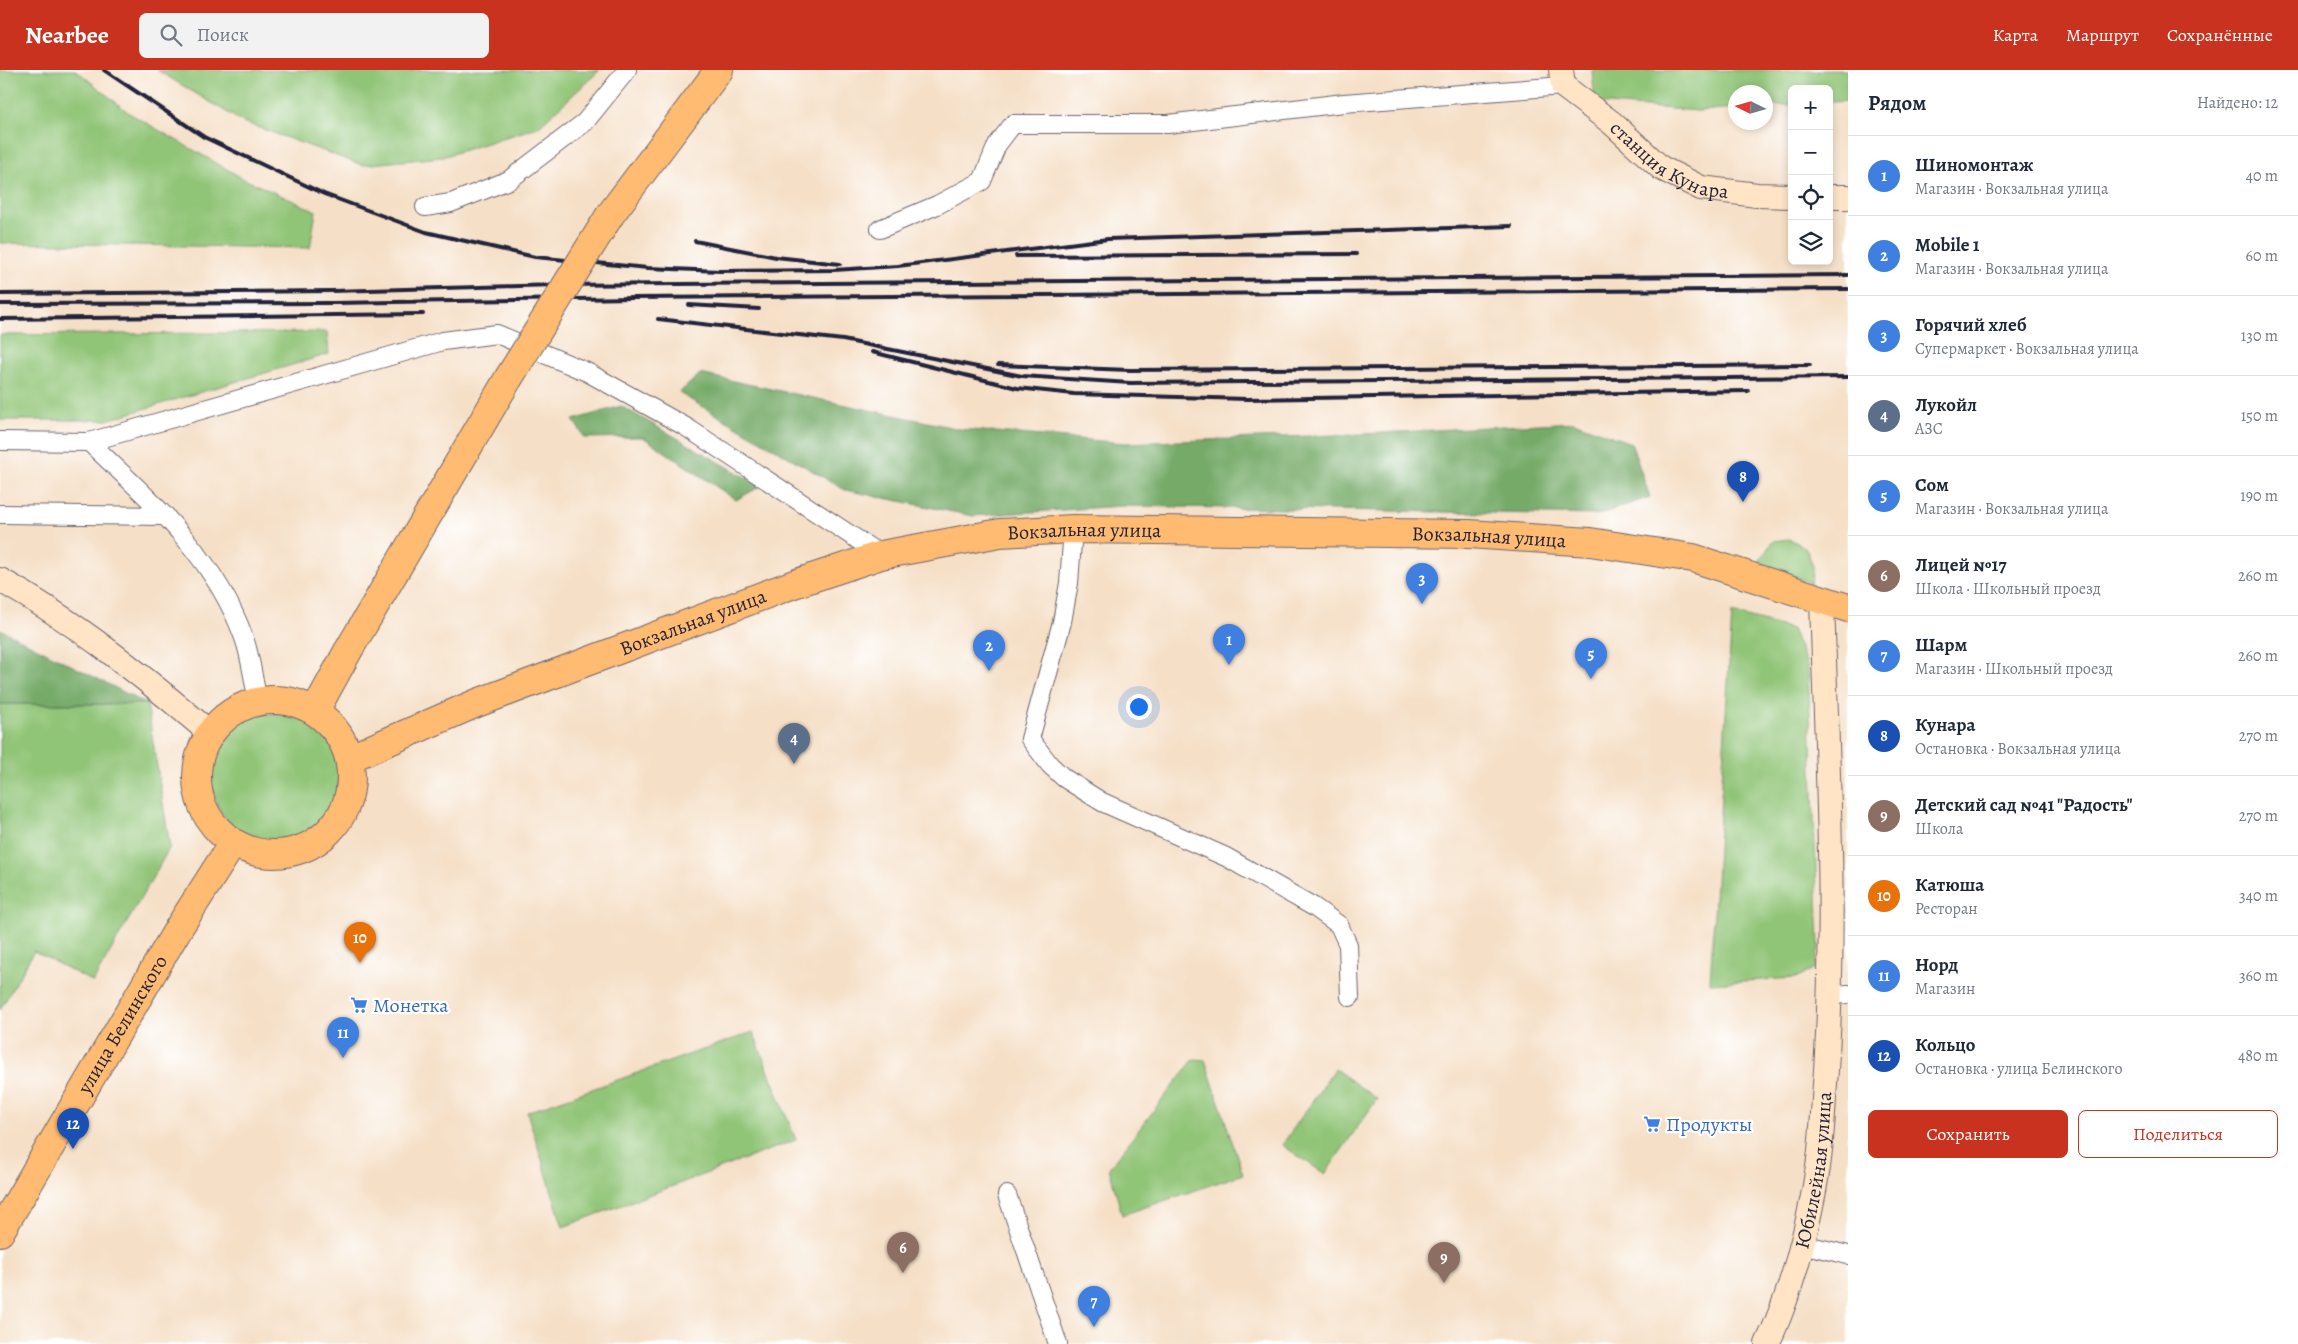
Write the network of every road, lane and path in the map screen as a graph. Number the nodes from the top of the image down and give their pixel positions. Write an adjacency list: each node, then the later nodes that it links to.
1 (627, 70): 7 (street)
2 (718, 70): 18 (main road, bridge)
3 (1562, 78): 4 (street, станция Кунара); 8 (street)
4 (1788, 196)
5 (1833, 197): 6 (street)
6 (1848, 197)
7 (425, 207)
8 (880, 229)
9 (0, 441): 10 (street)
10 (89, 442): 12 (street); 14 (street)
11 (0, 514): 12 (street)
12 (166, 516): 17 (street)
13 (1073, 529): 14 (main road, Вокзальная улица); 16 (main road, Вокзальная улица); 23 (street)
14 (881, 555): 20 (main road, Вокзальная улица)
15 (0, 580): 19 (street)
16 (1835, 604): 22 (street, Юбилейная улица)
17 (258, 701): 18 (main road); 19 (main road)
18 (315, 711): 20 (main road)
19 (210, 733): 21 (main road)
20 (350, 758): 21 (main road)
21 (232, 842): 25 (main road, улица Белинского)
22 (1839, 995): 26 (street, Юбилейная улица)
23 (1350, 997)
24 (1006, 1195): 28 (street)
25 (0, 1232)
26 (1802, 1244): 27 (street); 29 (street, Юбилейная улица)
27 (1848, 1255)
28 (1058, 1344)
29 (1767, 1344)

